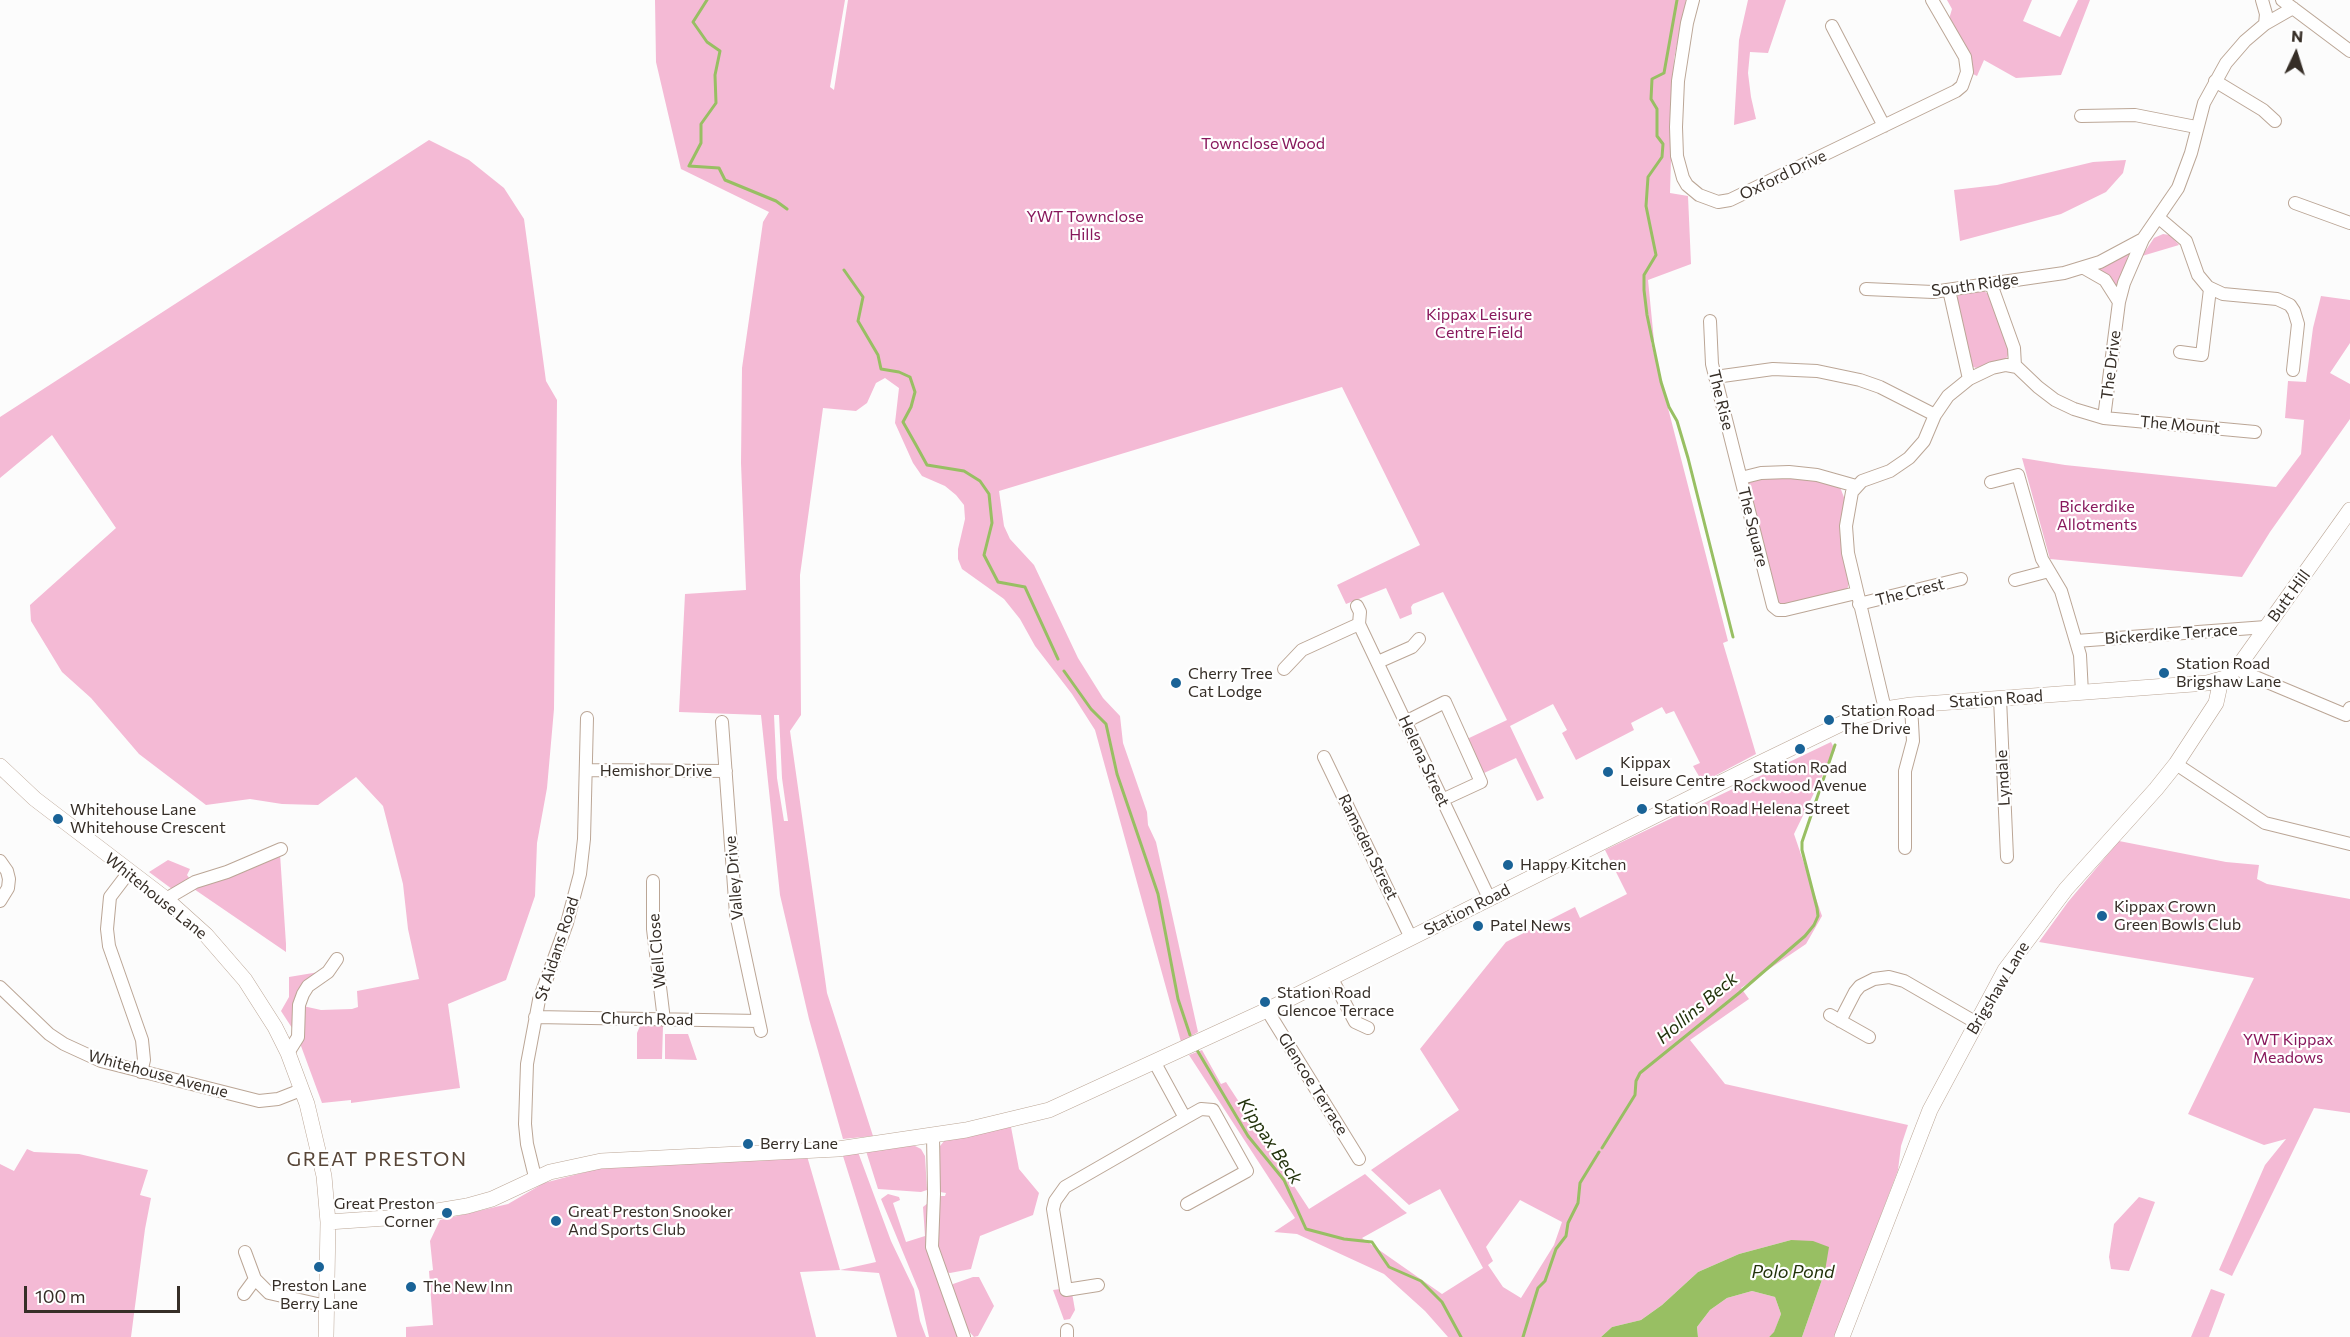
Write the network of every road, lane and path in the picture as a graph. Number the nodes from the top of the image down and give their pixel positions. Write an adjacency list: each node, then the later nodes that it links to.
1 (1693, 0): 12 (street, Oxford Drive)
2 (1932, 0): 12 (street, Oxford Drive)
3 (2262, 0): 6 (street)
4 (2282, 0): 5 (street)
5 (2293, 8): 6 (street, The Drive); 8 (street)
6 (2265, 24): 9 (street, The Drive)
7 (1832, 26): 12 (street)
8 (2350, 51)
9 (2215, 81): 11 (street); 13 (street, The Drive)
10 (2081, 116): 13 (street)
11 (2275, 121)
12 (1884, 126)
13 (2196, 127): 15 (street, The Drive)
14 (2295, 203): 16 (street)
15 (2159, 218): 17 (street, The Drive); 21 (street)
16 (2350, 223)
17 (2143, 239): 18 (street, South Ridge); 23 (street, The Drive)
18 (2084, 268): 19 (street, South Ridge); 23 (street)
19 (1991, 284): 22 (street, South Ridge); 26 (street)
20 (1866, 289): 22 (street, South Ridge)
21 (2210, 289): 25 (street); 27 (street)
22 (1949, 290): 29 (street)
23 (2119, 302): 31 (street, The Drive)
24 (1710, 321): 28 (street, The Rise)
25 (2180, 352)
26 (2015, 366): 29 (street); 31 (street, The Drive)
27 (2293, 370)
28 (1715, 377): 30 (street); 33 (street, The Rise)
29 (1969, 379): 30 (street)
30 (1935, 415): 35 (street)
31 (2104, 418): 32 (street, The Mount)
32 (2256, 432)
33 (1741, 478): 35 (street, The Square); 40 (street, The Square)
34 (1991, 482): 37 (street)
35 (1856, 486): 40 (street)
36 (2350, 510): 43 (street, Butt Hill)
37 (2049, 571): 39 (street); 45 (street)
38 (1961, 579): 40 (street, The Crest)
39 (2015, 580)
40 (1858, 599): 53 (street)
41 (1357, 606): 42 (street)
42 (1359, 624): 46 (street, Helena Street); 48 (street)
43 (2266, 627): 45 (street, Bickerdike Terrace); 47 (street, Butt Hill)
44 (1419, 639): 46 (street)
45 (2076, 641): 50 (street)
46 (1378, 662): 57 (street, Helena Street)
47 (2238, 667): 49 (street, Butt Hill); 54 (street)
48 (1284, 669)
49 (2223, 679): 50 (street, Station Road); 59 (street, Brigshaw Lane)
50 (2082, 693): 51 (street, Station Road)
51 (2000, 698): 52 (street, Station Road); 67 (street, Lyndale)
52 (1911, 705): 53 (street, Station Road); 65 (street)
53 (1885, 709): 71 (street, Station Road)
54 (2349, 713)
55 (587, 718): 61 (street, St Aidans Road)
56 (722, 722): 62 (street, Valley Drive)
57 (1405, 722): 63 (street, Helena Street); 63 (street)
58 (1324, 757): 74 (street, Ramsden Street)
59 (2176, 764): 64 (street); 81 (street, Brigshaw Lane)
60 (0, 766): 69 (street, Whitehouse Lane)
61 (586, 770): 62 (street, Hemishor Drive); 79 (street, St Aidans Road)
62 (726, 771): 82 (street, Valley Drive)
63 (1442, 800): 71 (street, Helena Street)
64 (2350, 844)
65 (1905, 848)
66 (281, 849): 72 (street)
67 (2007, 857)
68 (0, 861): 73 (street)
69 (129, 872): 72 (street, Whitehouse Lane); 87 (street)
70 (653, 881): 80 (street, Well Close)
71 (1489, 898): 74 (street, Station Road)
72 (166, 899): 85 (street, Whitehouse Lane)
73 (0, 901)
74 (1411, 938): 76 (street, Station Road)
75 (337, 959): 85 (street)
76 (1331, 977): 78 (street, Station Road); 83 (street)
77 (0, 987): 87 (street, Whitehouse Avenue)
78 (1267, 1010): 86 (street, Station Road); 91 (street, Glencoe Terrace)
79 (535, 1017): 80 (street, Church Road); 92 (street, St Aidans Road)
80 (664, 1020): 82 (street, Church Road)
81 (1975, 1022): 84 (street); 102 (street, Brigshaw Lane)
82 (760, 1026)
83 (1368, 1028)
84 (1869, 1037)
85 (288, 1053): 88 (street, Whitehouse Lane)
86 (1155, 1063): 89 (street); 90 (street, Station Road)
87 (141, 1072): 88 (street, Whitehouse Avenue)
88 (302, 1090): 94 (street, Whitehouse Lane)
89 (1185, 1118): 93 (street); 97 (street)
90 (933, 1135): 92 (street); 101 (street)
91 (1359, 1159)
92 (535, 1177): 94 (street)
93 (1187, 1204)
94 (328, 1222): 99 (street, Whitehouse Lane)
95 (245, 1252): 96 (street)
96 (255, 1279): 98 (street); 99 (street)
97 (1098, 1285)
98 (244, 1294)
99 (326, 1306): 100 (street, Whitehouse Lane)
100 (326, 1337)
101 (964, 1337)
102 (1842, 1337)

